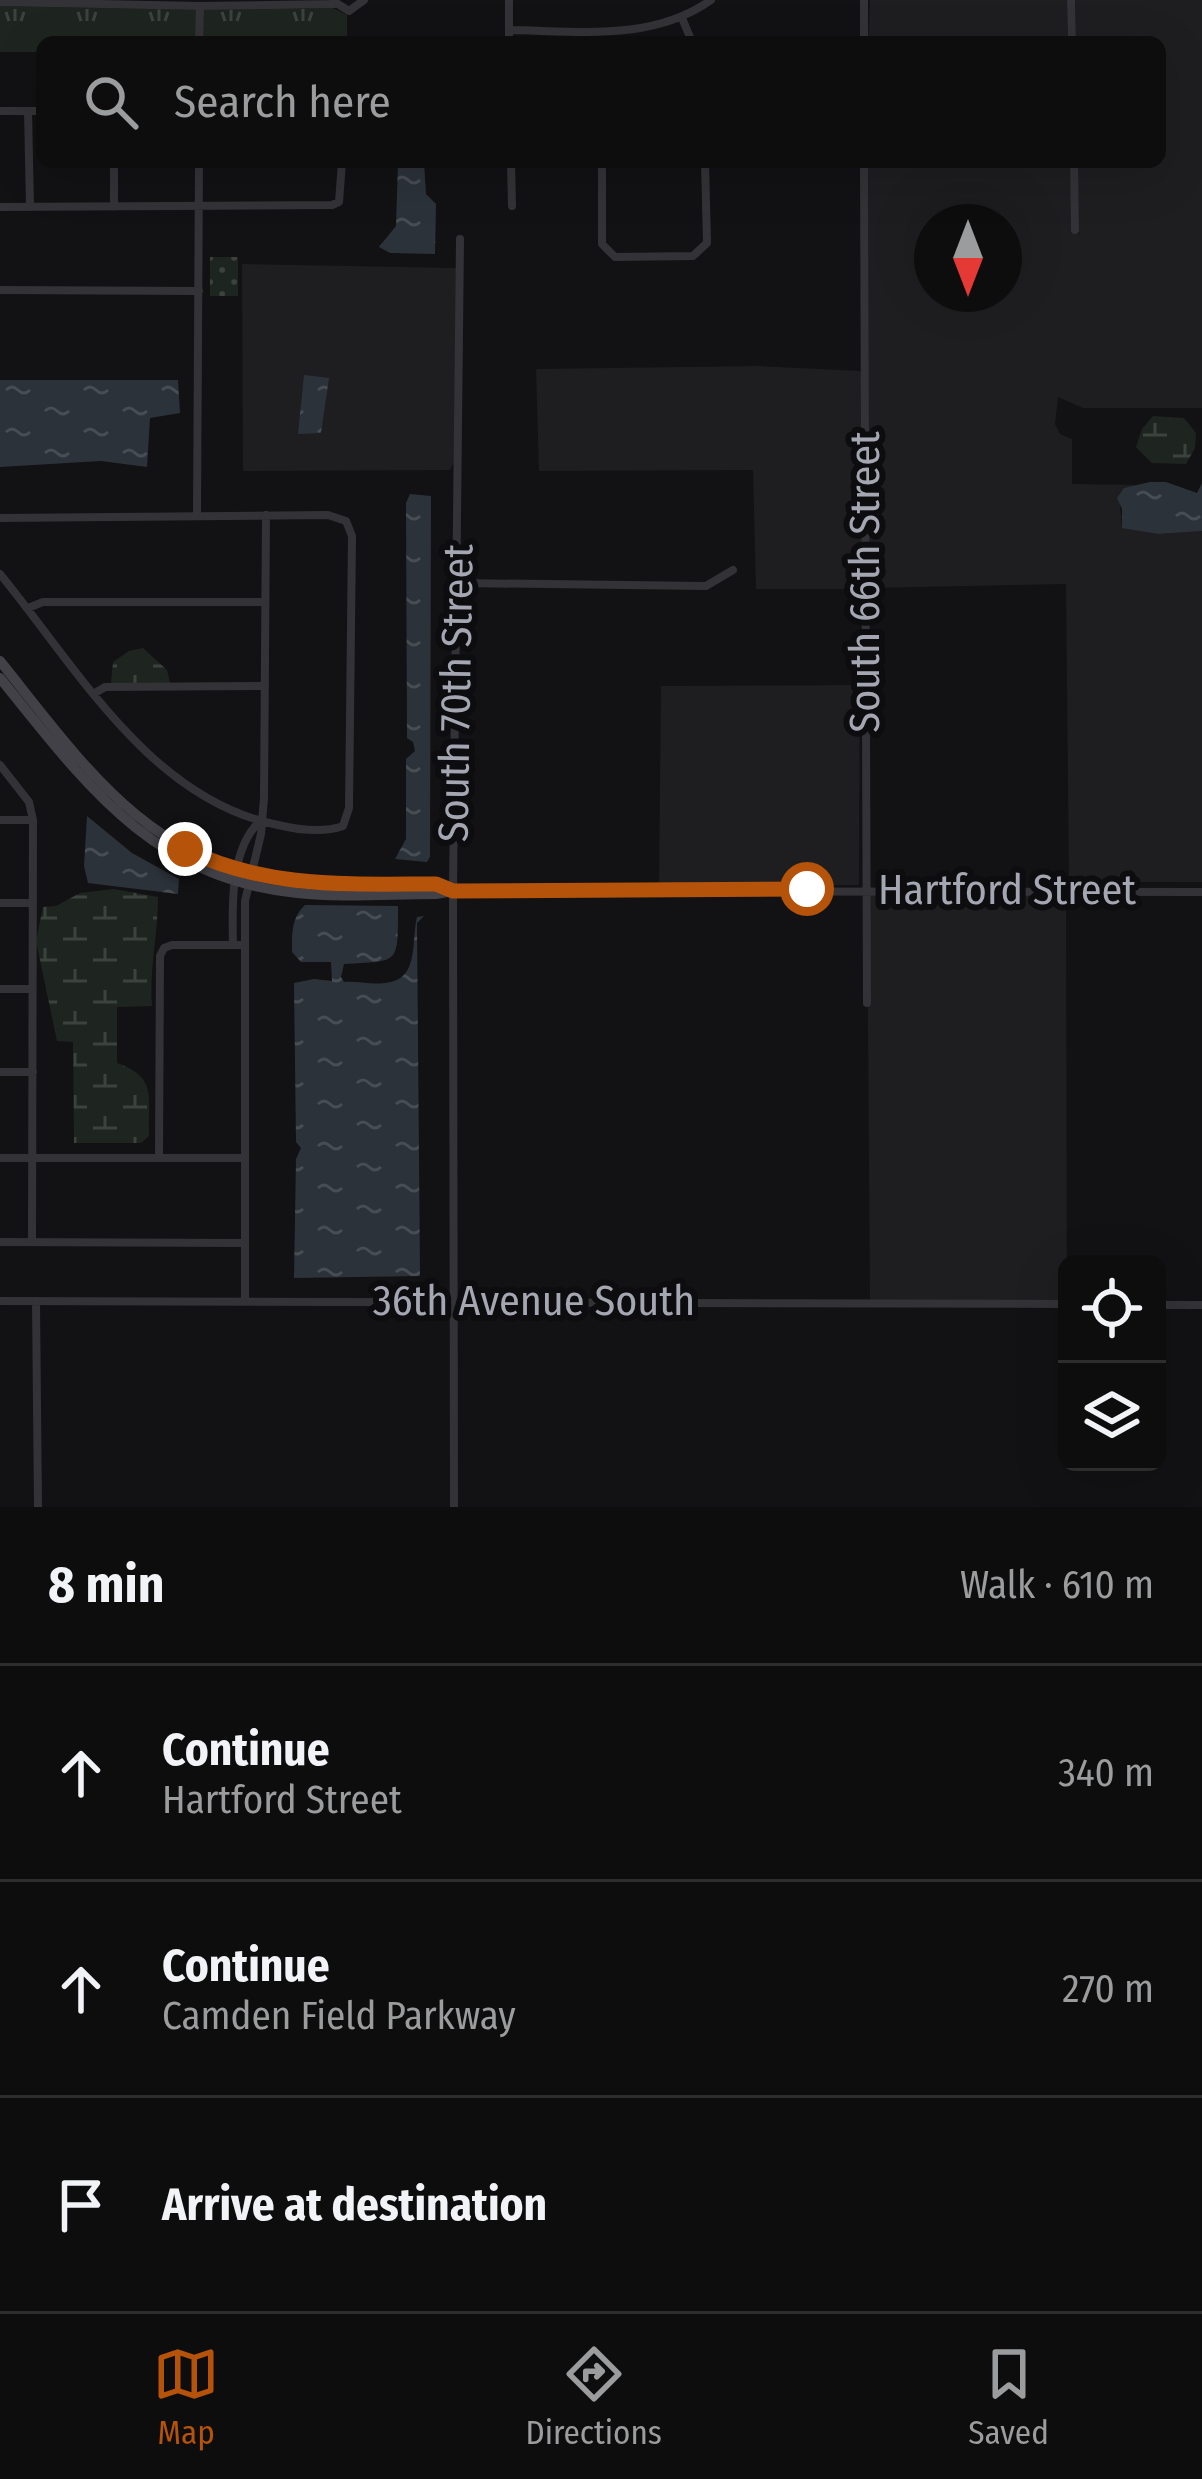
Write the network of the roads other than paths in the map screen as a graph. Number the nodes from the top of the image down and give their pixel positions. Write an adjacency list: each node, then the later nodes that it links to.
1 (364, 0): 7 (street)
2 (509, 0): 10 (street)
3 (711, 0): 9 (street)
4 (864, 0): 15 (street)
5 (1071, 0): 16 (street)
6 (0, 2): 8 (street)
7 (333, 2): 8 (street)
8 (200, 6): 11 (street)
9 (682, 18): 13 (street); 14 (street)
10 (509, 30): 12 (street); 13 (street)
11 (199, 36)
12 (509, 36)
13 (602, 36)
14 (690, 36)
15 (864, 36)
16 (1072, 36)
17 (0, 111): 18 (street)
18 (28, 111): 19 (street); 30 (street)
19 (36, 111)
20 (114, 168): 31 (street)
21 (199, 168): 32 (street)
22 (342, 168): 32 (street)
23 (511, 168): 28 (street)
24 (602, 168): 25 (street)
25 (705, 168)
26 (864, 168): 54 (street, South 66th Street)
27 (1074, 168): 33 (street)
28 (512, 206)
29 (0, 207): 30 (street)
30 (30, 207): 31 (street)
31 (114, 207): 32 (street)
32 (199, 207): 36 (street)
33 (1076, 230)
34 (460, 239): 42 (street, South 70th Street)
35 (0, 290): 36 (street)
36 (199, 291): 38 (street)
37 (266, 515): 38 (street); 43 (street); 52 (street)
38 (197, 516): 39 (street)
39 (0, 518)
40 (733, 570): 42 (street)
41 (0, 574): 44 (street)
42 (458, 583): 55 (street, South 70th Street)
43 (265, 602): 44 (street); 47 (street)
44 (28, 608): 48 (street)
45 (0, 661): 53 (street)
46 (0, 678): 53 (street)
47 (265, 686): 48 (street); 52 (street)
48 (95, 693): 52 (street)
49 (0, 765): 51 (street)
50 (0, 820): 51 (street)
51 (33, 820): 58 (street)
52 (260, 821): 53 (street)
53 (243, 878): 55 (street); 59 (street); 60 (street)
54 (866, 889): 55 (street, Hartford Street); 56 (street, Hartford Street); 63 (street, South 66th Street)
55 (453, 891): 76 (street, South 70th Street)
56 (1202, 892)
57 (0, 903): 58 (street)
58 (33, 903): 62 (street)
59 (232, 945): 60 (street); 68 (street)
60 (244, 945): 69 (street)
61 (0, 988): 62 (street)
62 (32, 989): 65 (street)
63 (867, 1003)
64 (0, 1072): 65 (street)
65 (33, 1072): 67 (street)
66 (0, 1158): 67 (street)
67 (32, 1158): 68 (street); 71 (street)
68 (159, 1158): 69 (street)
69 (243, 1158): 72 (street)
70 (0, 1241): 71 (street)
71 (32, 1241): 72 (street)
72 (244, 1244): 75 (street)
73 (0, 1300): 74 (street, 36th Avenue South)
74 (36, 1301): 75 (street, 36th Avenue South); 80 (street)
75 (245, 1301): 76 (street, 36th Avenue South)
76 (453, 1301): 77 (street, 36th Avenue South); 81 (street, South 70th Street)
77 (1058, 1304)
78 (1166, 1305): 79 (street)
79 (1202, 1305)
80 (38, 1507)
81 (454, 1507)

